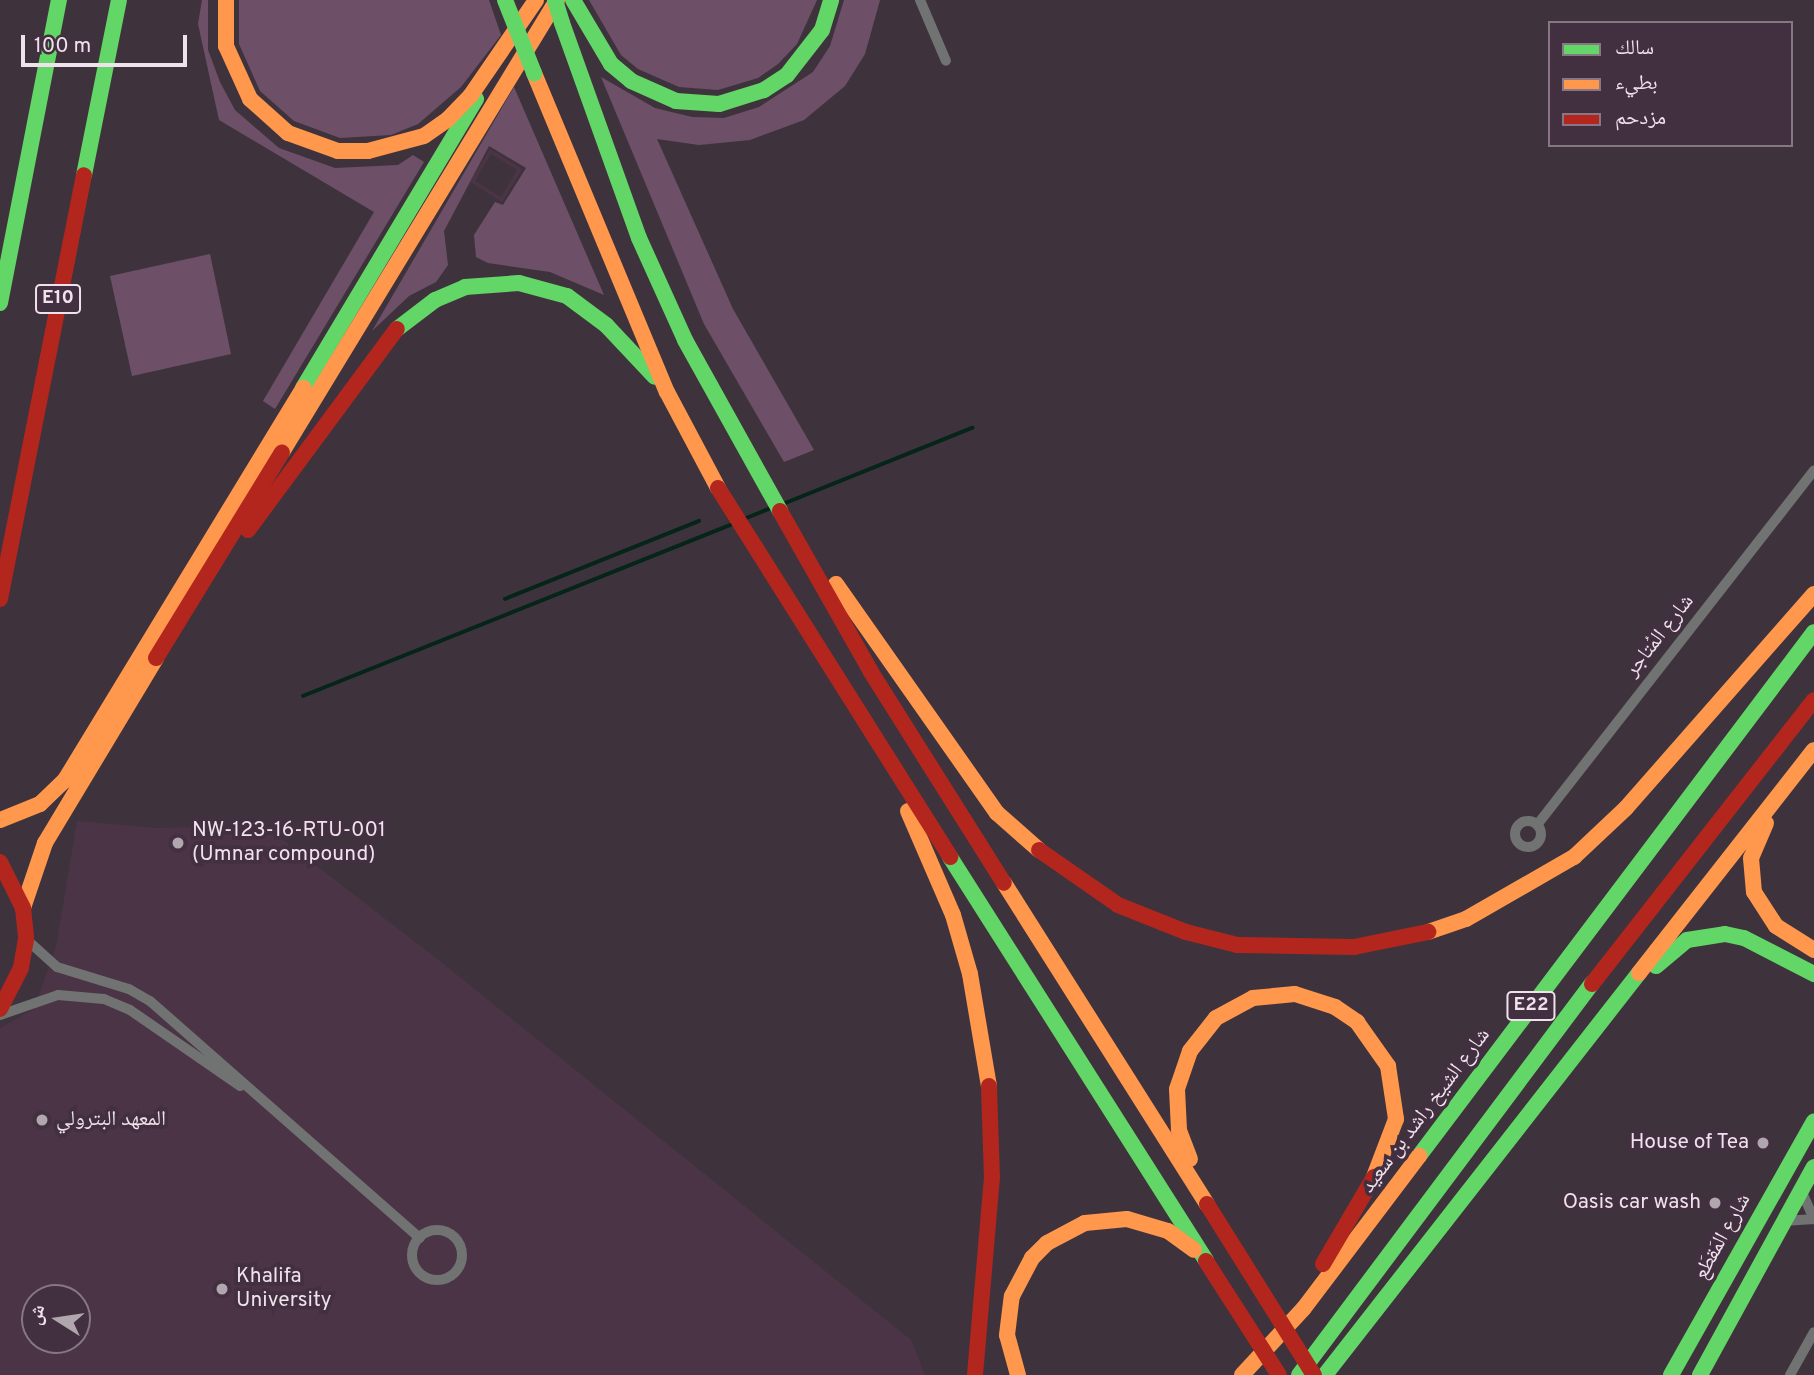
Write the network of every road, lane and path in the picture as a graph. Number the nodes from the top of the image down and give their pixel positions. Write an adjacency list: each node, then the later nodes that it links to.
1 (59, 0): 14 (main road, E10)
2 (120, 0): 19 (main road, E10)
3 (226, 0): 11 (main road)
4 (505, 0): 13 (main road, bridge)
5 (515, 0): 13 (main road, bridge)
6 (536, 0): 11 (main road)
7 (556, 0): 17 (main road, bridge); 22 (main road)
8 (831, 0): 10 (main road)
9 (919, 0): 12 (street)
10 (574, 3)
11 (506, 48): 25 (main road)
12 (946, 61)
13 (534, 73): 15 (main road)
14 (0, 303)
15 (667, 393): 20 (main road); 22 (main road)
16 (1814, 470): 26 (street, شارع المُتاجر)
17 (811, 567): 18 (main road); 39 (main road)
18 (1814, 594)
19 (0, 600)
20 (806, 629): 42 (main road); 45 (main road)
21 (1814, 632): 43 (main road, شارع الشيخ راشد بن سعيد / E22)
22 (156, 658): 28 (main road)
23 (1814, 700): 49 (main road, E22)
24 (1809, 757): 30 (main road); 34 (main road)
25 (0, 820)
26 (1537, 825)
27 (0, 862): 28 (main road)
28 (23, 908): 29 (main road)
29 (26, 939): 32 (main road); 35 (street)
30 (1814, 950)
31 (1814, 974): 34 (main road)
32 (0, 1009)
33 (0, 1015): 35 (street)
34 (1607, 1015): 51 (main road)
35 (246, 1089): 41 (street)
36 (1814, 1121): 52 (main road, شارع المَقطَع)
37 (1814, 1167): 38 (main road)
38 (1801, 1190): 40 (main road); 40 (street)
39 (1207, 1203): 43 (main road); 50 (main road, bridge)
40 (1784, 1221): 53 (main road)
41 (420, 1238): 41 (street)
42 (1206, 1261): 46 (main road); 48 (main road, bridge)
43 (1304, 1308): 47 (main road, شارع الشيخ راشد بن سعيد / E22)
44 (1814, 1332): 54 (street)
45 (975, 1375)
46 (1018, 1375)
47 (1242, 1375)
48 (1279, 1375)
49 (1299, 1375)
50 (1314, 1375)
51 (1325, 1375)
52 (1671, 1375)
53 (1700, 1375)
54 (1790, 1375)

